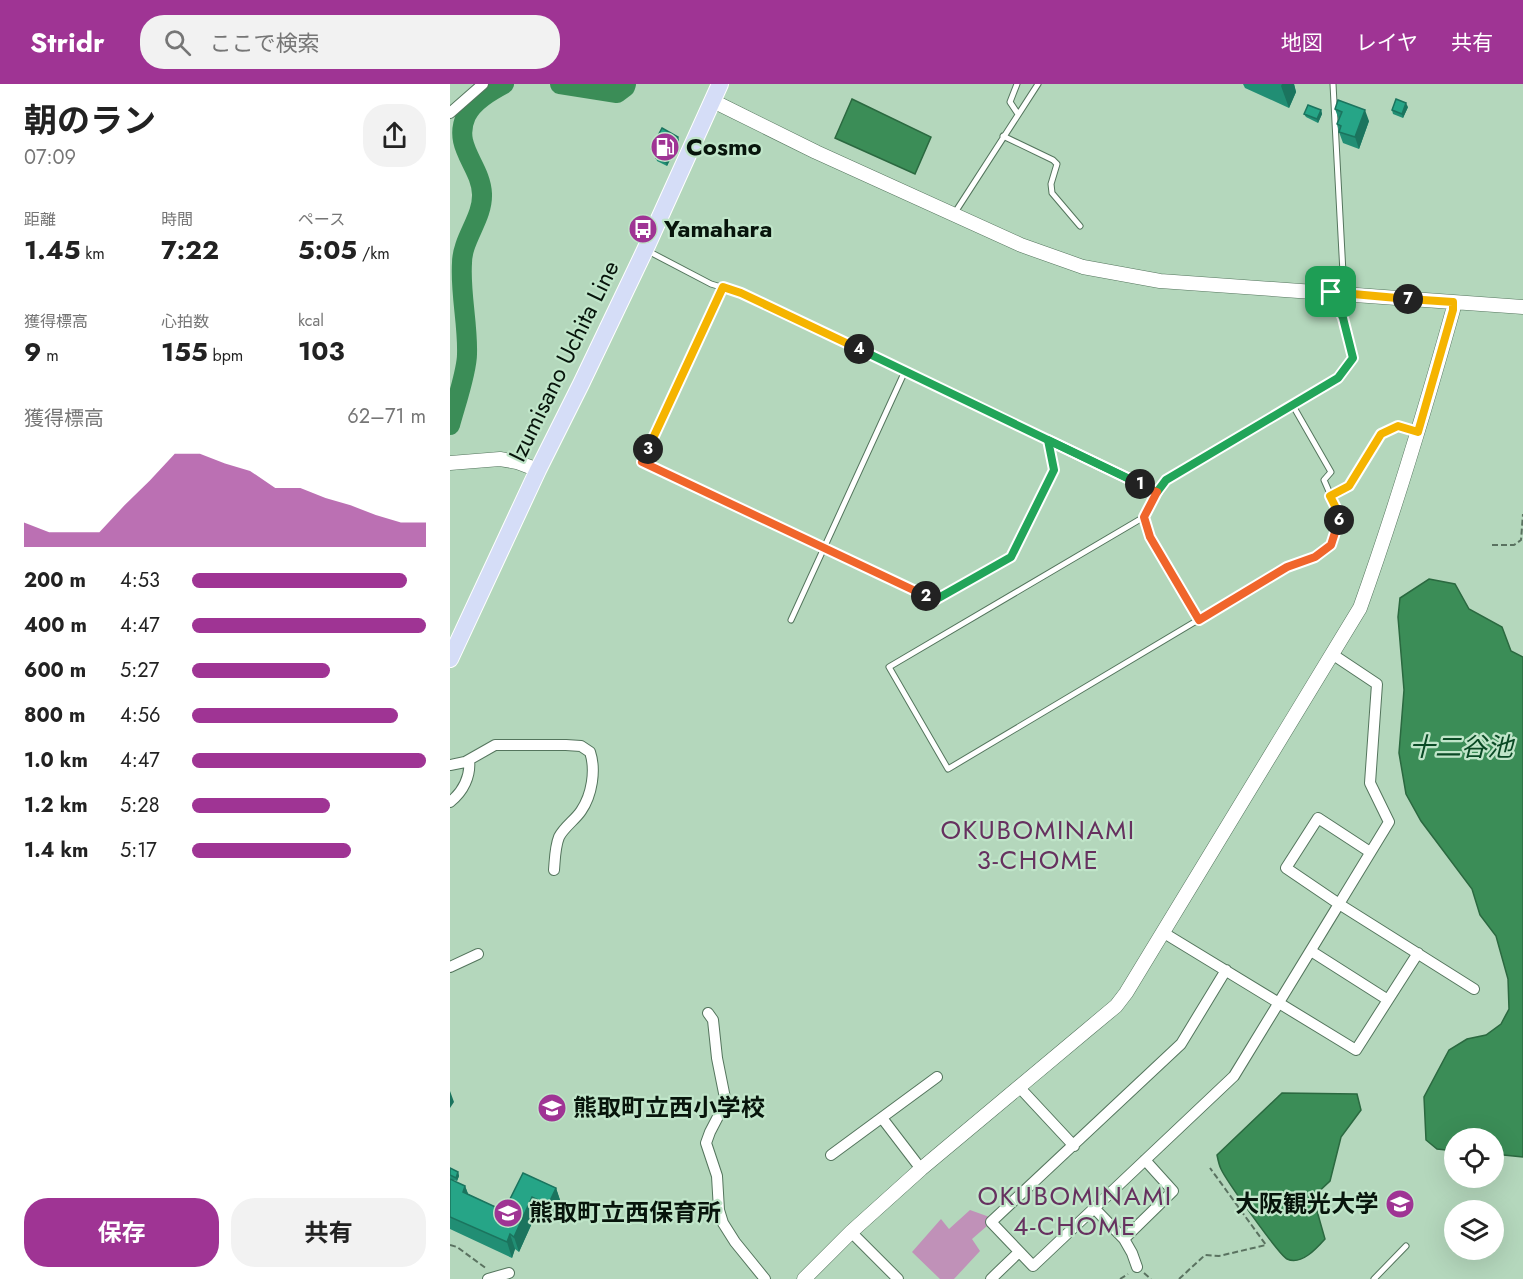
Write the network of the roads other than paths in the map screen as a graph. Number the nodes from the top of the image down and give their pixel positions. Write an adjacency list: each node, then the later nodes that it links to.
1 (483, 84): 7 (street)
2 (720, 84): 6 (main road, Izumisano Uchita Line)
3 (1017, 84): 8 (lane)
4 (1038, 84): 8 (lane)
5 (1333, 84): 14 (lane)
6 (713, 101): 10 (street); 12 (main road, Izumisano Uchita Line)
7 (450, 113)
8 (1018, 114): 9 (lane)
9 (1003, 136): 10 (lane); 11 (lane)
10 (954, 215): 14 (street)
11 (1080, 226)
12 (645, 250): 13 (lane); 22 (main road, Izumisano Uchita Line)
13 (723, 287): 17 (lane); 26 (lane)
14 (1337, 293): 15 (street); 18 (lane)
15 (1453, 302): 16 (street); 19 (street)
16 (1523, 307)
17 (904, 371): 20 (lane); 26 (lane)
18 (1292, 404): 23 (lane); 24 (lane)
19 (1418, 432): 24 (lane); 29 (street)
20 (1048, 440): 23 (lane); 26 (lane)
21 (453, 463): 22 (street)
22 (538, 470): 30 (main road, Izumisano Uchita Line)
23 (1157, 492): 25 (lane)
24 (1330, 496): 28 (lane)
25 (1144, 517): 28 (lane); 28 (lane)
26 (823, 548): 27 (lane)
27 (791, 620)
28 (1199, 620)
29 (1332, 654): 34 (street); 37 (street)
30 (450, 659)
31 (469, 760): 32 (street); 33 (street); 35 (street)
32 (450, 765)
33 (450, 802)
34 (1370, 852): 36 (street); 36 (street)
35 (555, 870)
36 (1339, 904): 38 (street); 39 (street)
37 (1164, 933): 42 (street); 48 (street)
38 (1311, 951): 44 (street); 45 (street)
39 (1418, 953): 43 (street); 44 (street)
40 (478, 954): 41 (street)
41 (450, 968)
42 (1226, 970): 45 (street); 50 (street)
43 (1474, 989)
44 (1388, 999): 45 (street)
45 (1279, 1003): 52 (street)
46 (708, 1013): 62 (street)
47 (937, 1077): 49 (street)
48 (1020, 1088): 50 (street); 53 (street)
49 (882, 1118): 51 (street); 53 (street)
50 (1074, 1146): 58 (street)
51 (831, 1155)
52 (1145, 1160): 54 (street); 56 (street)
53 (921, 1169): 55 (street)
54 (1094, 1208): 56 (street); 58 (street)
55 (851, 1232): 63 (street); 64 (street)
56 (1124, 1239): 59 (street)
57 (1406, 1246): 66 (lane)
58 (1019, 1252): 65 (street)
59 (1137, 1267)
60 (509, 1273): 61 (street)
61 (492, 1278)
62 (765, 1279)
63 (804, 1279)
64 (898, 1279)
65 (991, 1279)
66 (1374, 1279)

